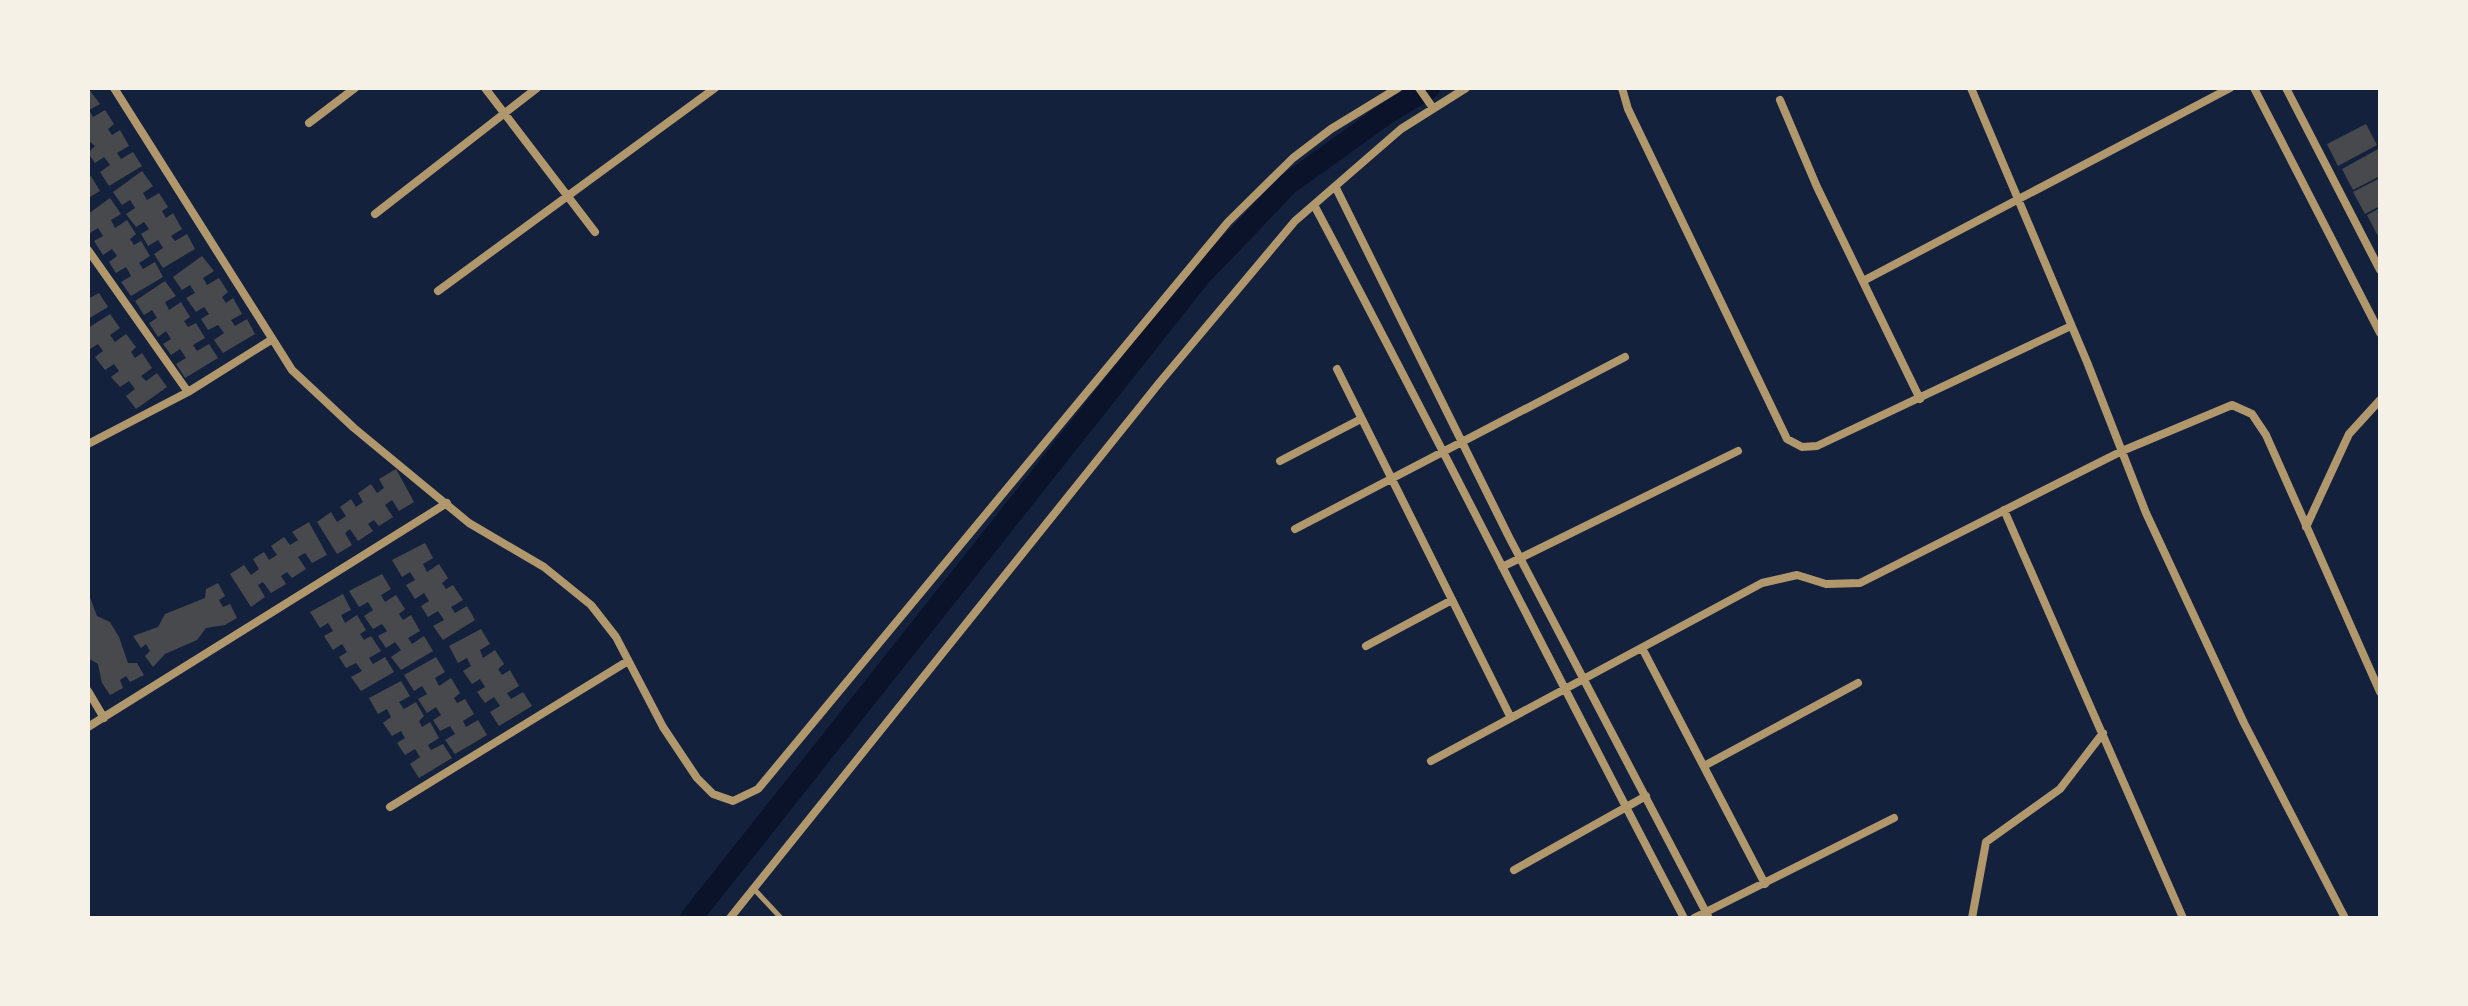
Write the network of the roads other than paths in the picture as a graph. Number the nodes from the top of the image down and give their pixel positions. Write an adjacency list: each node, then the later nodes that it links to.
1 (114, 88): 30 (street)
2 (355, 88): 17 (street)
3 (485, 88): 16 (street)
4 (537, 88): 16 (street)
5 (715, 88): 19 (street)
6 (1398, 88): 53 (street)
7 (1419, 88): 15 (street)
8 (1466, 88): 15 (street)
9 (1622, 88): 34 (street)
10 (1971, 88): 20 (street)
11 (2230, 88): 20 (street)
12 (2254, 88): 29 (street)
13 (2286, 88): 25 (street)
14 (1780, 100): 26 (street)
15 (1431, 105): 18 (street)
16 (504, 113): 19 (street); 22 (street)
17 (309, 123)
18 (1335, 186): 21 (street); 37 (street)
19 (567, 195): 23 (street); 27 (street)
20 (2016, 198): 26 (street); 28 (street)
21 (1314, 205): 39 (street); 71 (street)
22 (375, 214)
23 (595, 232)
24 (88, 250): 33 (street)
25 (2380, 270)
26 (1863, 281): 34 (street)
27 (438, 291)
28 (2071, 326): 34 (street); 41 (street)
29 (2380, 333)
30 (271, 340): 33 (street); 44 (street)
31 (1625, 357): 37 (street)
32 (1337, 369): 36 (street)
33 (188, 392): 38 (street)
34 (1920, 399)
35 (2380, 400): 46 (street)
36 (1361, 419): 42 (street); 43 (street)
37 (1461, 441): 39 (street); 48 (street)
38 (88, 444)
39 (1444, 449): 43 (street); 49 (street)
40 (1738, 451): 48 (street)
41 (2122, 451): 45 (street); 46 (street); 79 (street)
42 (1280, 461)
43 (1391, 478): 47 (street); 50 (street)
44 (447, 503): 53 (street); 59 (street)
45 (2004, 510): 52 (street); 62 (street)
46 (2306, 527): 58 (street)
47 (1295, 529)
48 (1521, 558): 49 (street); 54 (street)
49 (1502, 567): 57 (street)
50 (1452, 600): 51 (street); 60 (street)
51 (1366, 646)
52 (1642, 648): 54 (street); 64 (street)
53 (628, 661): 66 (street)
54 (1585, 679): 57 (street); 65 (street)
55 (1858, 683): 64 (street)
56 (88, 691): 59 (street)
57 (1564, 691): 60 (street); 67 (street)
58 (2380, 692)
59 (104, 718): 61 (street)
60 (1511, 718): 63 (street)
61 (88, 727)
62 (2103, 733): 77 (street); 78 (street)
63 (1431, 761)
64 (1704, 766): 70 (street)
65 (1646, 796): 67 (street); 72 (street)
66 (390, 807)
67 (1626, 807): 69 (street); 75 (street)
68 (1894, 818): 70 (street)
69 (1514, 870)
70 (1765, 884): 72 (street)
71 (754, 889): 73 (street); 74 (lane)
72 (1708, 915): 76 (street)
73 (730, 918)
74 (781, 918)
75 (1684, 918)
76 (1694, 918)
77 (1972, 918)
78 (2183, 918)
79 (2345, 918)

